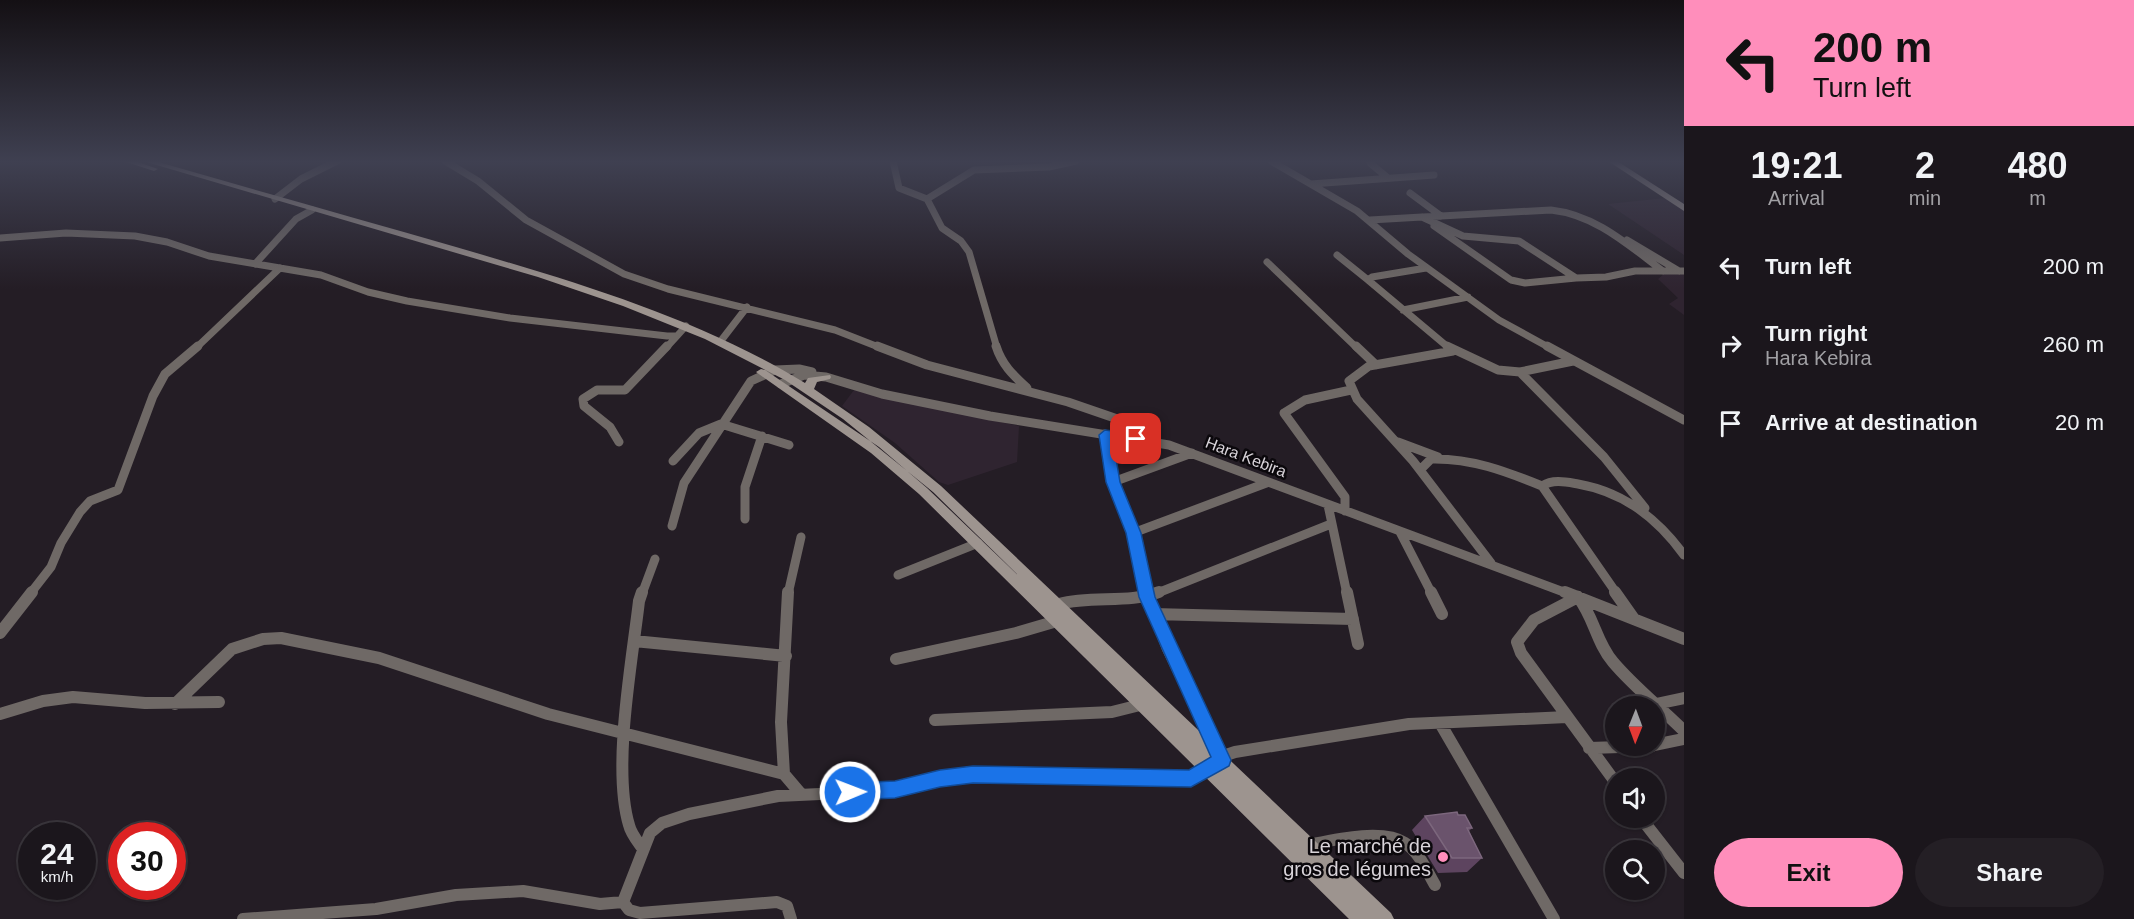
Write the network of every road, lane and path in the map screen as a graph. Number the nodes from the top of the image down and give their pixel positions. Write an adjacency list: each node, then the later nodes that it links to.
1 (281, 204): 7 (main road)
2 (287, 204): 7 (main road)
3 (506, 204): 24 (street)
4 (930, 204): 37 (street)
5 (1344, 204): 10 (street)
6 (1423, 204): 8 (street)
7 (308, 212): 16 (street); 26 (main road)
8 (1440, 216): 9 (street); 12 (street)
9 (1422, 217): 10 (street); 11 (street)
10 (1370, 220): 18 (street)
11 (1431, 223): 21 (street); 21 (street)
12 (1613, 236): 19 (street); 20 (street)
13 (0, 238): 16 (street)
14 (1337, 255): 22 (street)
15 (1267, 262): 30 (street)
16 (255, 264): 17 (street)
17 (280, 268): 26 (street); 76 (street)
18 (1426, 268): 22 (street); 23 (street)
19 (1662, 271): 20 (street); 21 (street)
20 (1681, 271)
21 (1576, 278)
22 (1368, 280): 25 (street)
23 (1468, 297): 25 (street); 29 (street)
24 (747, 307): 27 (street); 37 (street)
25 (1403, 310): 28 (street)
26 (681, 332): 27 (main road); 31 (main road); 43 (street)
27 (720, 342): 31 (main road)
28 (1453, 351): 30 (street); 32 (street)
29 (1573, 361): 32 (street); 38 (street)
30 (1376, 365): 35 (street)
31 (769, 372): 33 (street); 34 (main road); 39 (street)
32 (1520, 372): 56 (street)
33 (826, 377): 34 (street, Hara Kebira); 36 (main road); 40 (street, Hara Kebira)
34 (786, 381): 36 (main road); 46 (main road)
35 (1351, 390): 42 (street); 55 (street)
36 (808, 391): 46 (main road)
37 (1031, 392): 44 (street)
38 (1684, 420)
39 (721, 424): 41 (street); 49 (street); 59 (street)
40 (1105, 435): 44 (street, Hara Kebira); 51 (street)
41 (762, 436): 45 (street); 57 (street)
42 (1393, 440): 48 (street); 50 (street)
43 (619, 442)
44 (1157, 442): 47 (street, Hara Kebira)
45 (789, 445)
46 (880, 447): 63 (main road); 70 (main road)
47 (1192, 453): 51 (street); 52 (street, Hara Kebira)
48 (1441, 458): 50 (street); 53 (street)
49 (673, 461)
50 (1420, 470): 66 (street)
51 (1113, 482): 61 (street)
52 (1269, 482): 54 (street, Hara Kebira); 61 (street)
53 (1542, 486): 56 (street); 74 (street)
54 (1328, 505): 55 (street, Hara Kebira); 58 (street)
55 (1345, 511): 60 (street, Hara Kebira)
56 (1653, 517): 64 (street)
57 (745, 519)
58 (1331, 524): 68 (street); 73 (street)
59 (672, 526)
60 (1400, 532): 66 (street, Hara Kebira); 72 (street)
61 (1133, 533): 68 (street)
62 (801, 537): 80 (street)
63 (978, 543): 67 (street); 75 (main road)
64 (1684, 555)
65 (656, 559): 78 (street)
66 (1491, 563): 69 (street, Hara Kebira)
67 (898, 575)
68 (1147, 597): 70 (street); 71 (street)
69 (1578, 597): 74 (street, Hara Kebira); 82 (street); 90 (street)
70 (1059, 604): 99 (main road)
71 (1153, 614): 73 (street); 99 (street)
72 (1442, 614)
73 (1353, 619): 79 (street)
74 (1634, 619): 77 (street, Hara Kebira)
75 (1057, 621): 81 (street); 87 (main road)
76 (0, 633)
77 (1684, 639)
78 (634, 641): 80 (street); 94 (street)
79 (1358, 644)
80 (786, 656): 101 (street)
81 (896, 659)
82 (1648, 696)
83 (1684, 698): 85 (street)
84 (219, 702): 86 (street)
85 (1665, 702)
86 (175, 704): 89 (street); 94 (street)
87 (1144, 704): 91 (street); 99 (main road)
88 (1665, 713): 93 (street)
89 (0, 714)
90 (1567, 717): 92 (street); 98 (street)
91 (935, 720)
92 (1440, 723): 99 (street); 113 (street)
93 (1684, 731)
94 (624, 733): 101 (street); 105 (street)
95 (1684, 739): 96 (street)
96 (1665, 743)
97 (1605, 747): 98 (street)
98 (1589, 748): 100 (street)
99 (1216, 765): 102 (street); 104 (main road); 111 (main road)
100 (1605, 769)
101 (784, 774): 102 (street)
102 (801, 794): 105 (street)
103 (1649, 828): 106 (street)
104 (1308, 845): 107 (street); 112 (main road)
105 (643, 849): 108 (street)
106 (1684, 873)
107 (1435, 885)
108 (623, 902): 109 (street); 110 (street)
109 (243, 919)
110 (790, 919)
111 (1362, 919)
112 (1385, 919)
113 (1554, 919)

